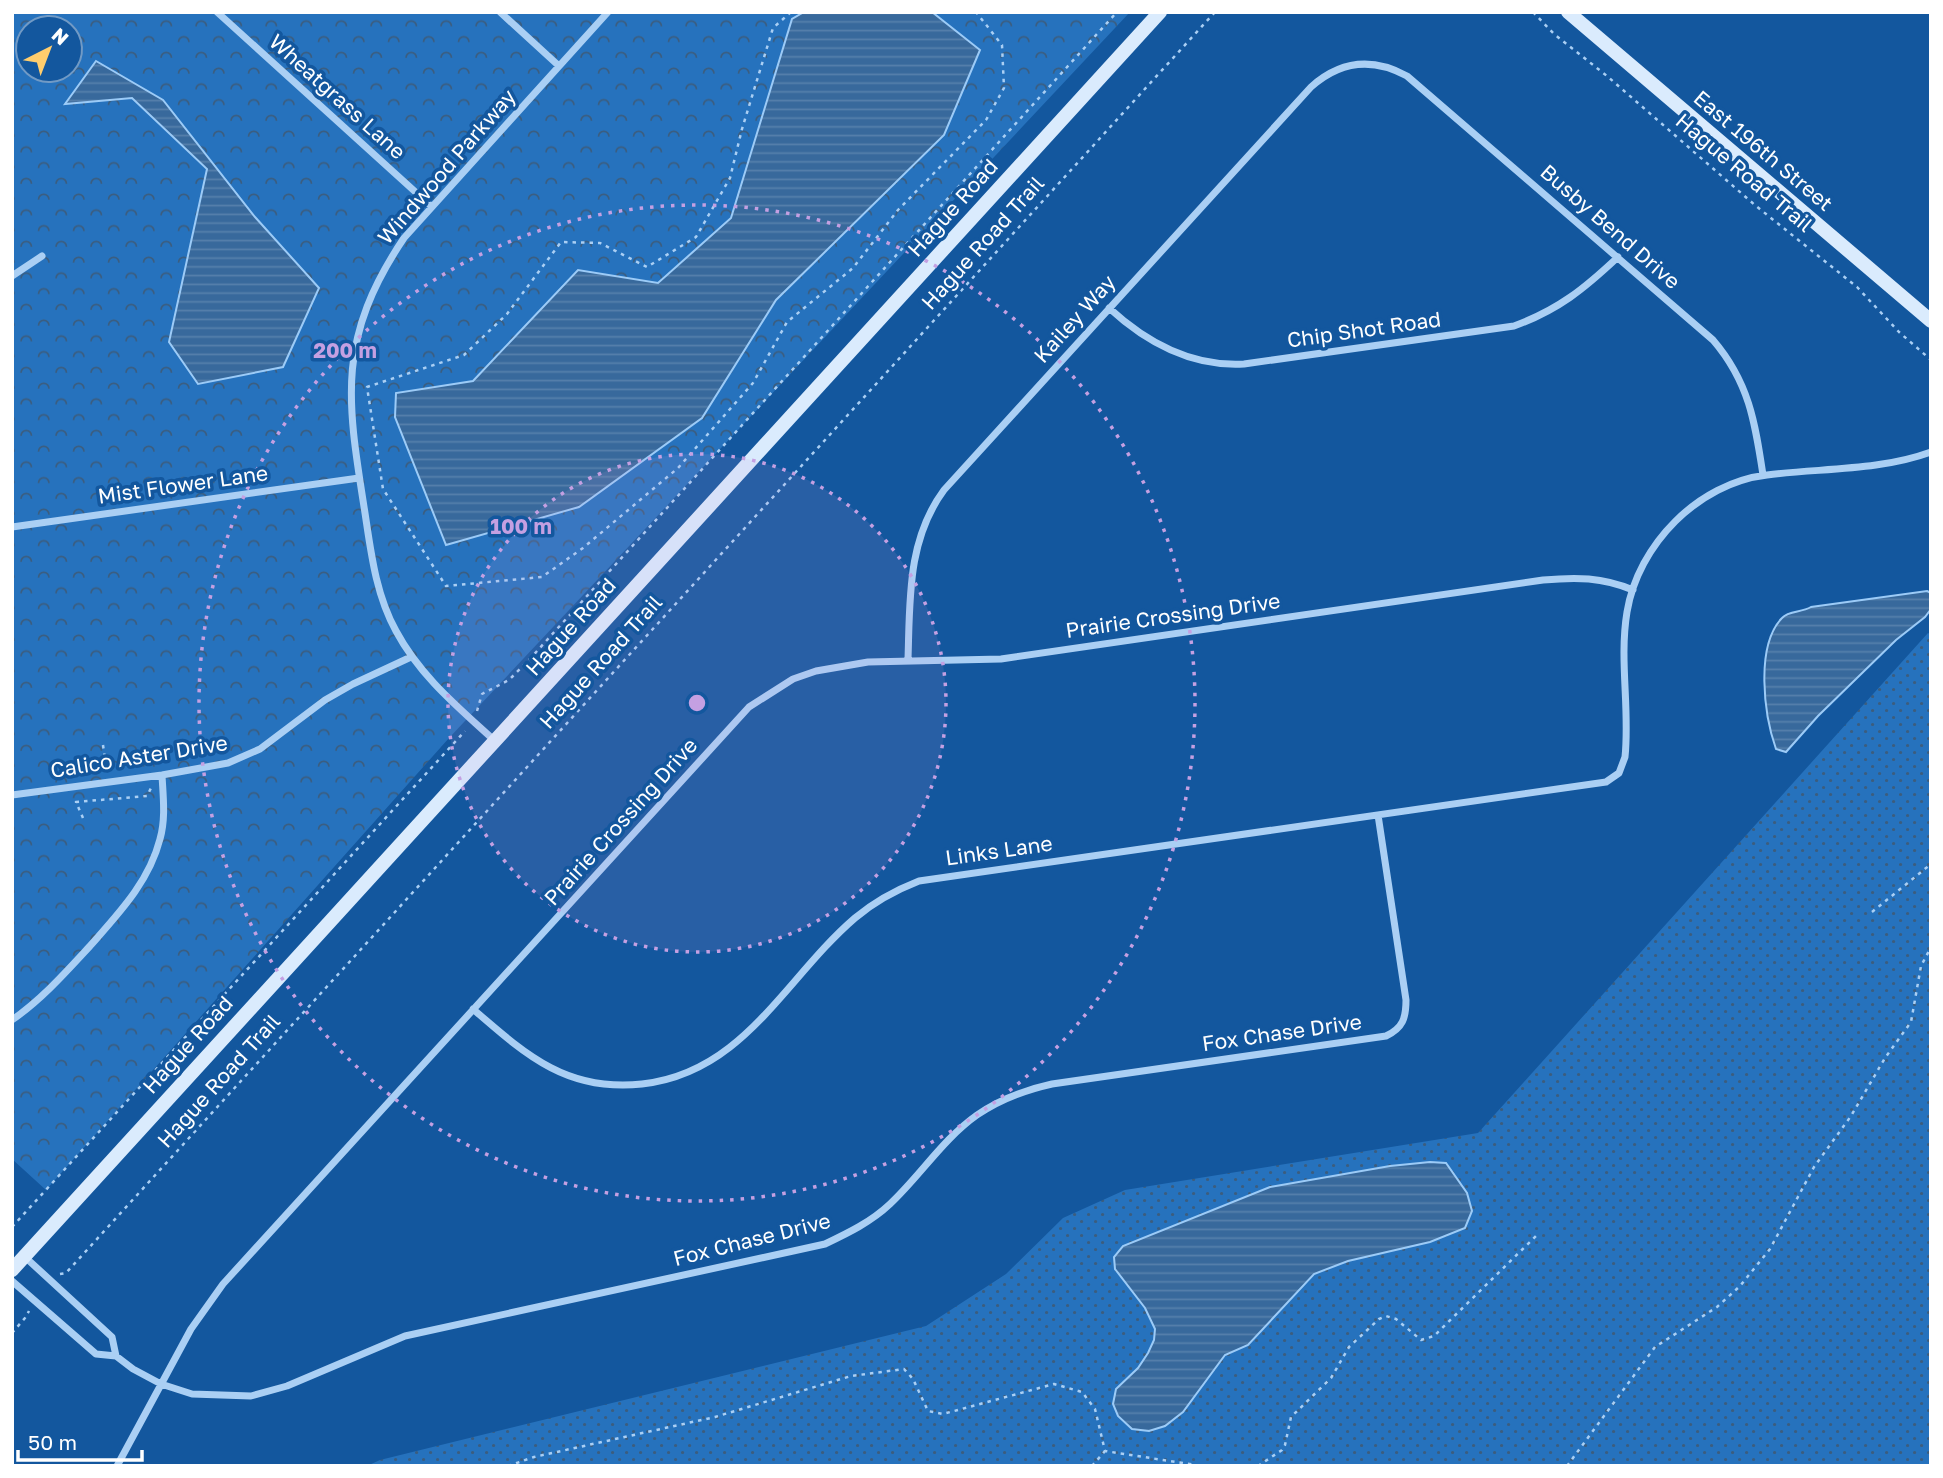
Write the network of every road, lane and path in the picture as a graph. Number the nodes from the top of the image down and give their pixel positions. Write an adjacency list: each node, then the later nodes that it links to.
1 (218, 12): 13 (street, Wheatgrass Lane)
2 (500, 12): 12 (street)
3 (608, 12): 12 (street, Windwood Parkway)
4 (791, 12): 5 (path)
5 (976, 12)
6 (1117, 12): 27 (path)
7 (1160, 12): 28 (main road, Hague Road)
8 (1215, 12): 46 (path, Hague Road Trail)
9 (1533, 12): 19 (path, Hague Road Trail)
10 (1568, 12): 18 (main road, East 196th Street)
11 (1364, 62): 15 (street, Busby Bend Drive); 17 (street, Kailey Way)
12 (559, 66): 13 (street, Windwood Parkway)
13 (432, 207): 22 (street, Windwood Parkway)
14 (42, 256): 16 (street)
15 (1618, 257): 17 (street, Chip Shot Road); 21 (street, Busby Bend Drive)
16 (12, 276)
17 (1109, 308): 26 (street, Kailey Way)
18 (1931, 321)
19 (1931, 360)
20 (1931, 452): 21 (street)
21 (1763, 475): 24 (street)
22 (359, 478): 23 (street, Mist Flower Lane); 25 (street, Windwood Parkway)
23 (12, 527)
24 (1633, 590): 26 (street, Prairie Crossing Drive); 34 (street, Links Lane)
25 (411, 657): 27 (street, Windwood Parkway); 30 (street, Calico Aster Drive)
26 (908, 659): 39 (street, Prairie Crossing Drive)
27 (474, 722): 28 (street, Windwood Parkway); 41 (path)
28 (495, 741): 43 (main road, Hague Road)
29 (103, 745): 31 (path)
30 (162, 775): 31 (street, Calico Aster Drive); 40 (street)
31 (110, 782): 32 (street, Calico Aster Drive)
32 (12, 795)
33 (147, 796): 35 (path)
34 (1378, 815): 39 (street, Links Lane); 50 (street, Fox Chase Drive)
35 (83, 818)
36 (1931, 864): 37 (path)
37 (1872, 912)
38 (1931, 947): 57 (path)
39 (473, 1009): 50 (street, Prairie Crossing Drive)
40 (12, 1020)
41 (12, 1227)
42 (1536, 1236): 56 (path)
43 (24, 1257): 44 (main road, Hague Road); 46 (street, Fox Chase Drive)
44 (12, 1270)
45 (12, 1281): 47 (street, Fox Chase Drive)
46 (52, 1282): 49 (street, Fox Chase Drive)
47 (35, 1301): 48 (path); 49 (street, Fox Chase Drive)
48 (12, 1333)
49 (116, 1356): 50 (street, Fox Chase Drive)
50 (161, 1384): 52 (street, Prairie Crossing Drive)
51 (1105, 1451): 53 (path); 54 (path); 55 (path)
52 (117, 1466)
53 (508, 1466)
54 (1092, 1466)
55 (1202, 1466)
56 (1258, 1466)
57 (1567, 1466)

